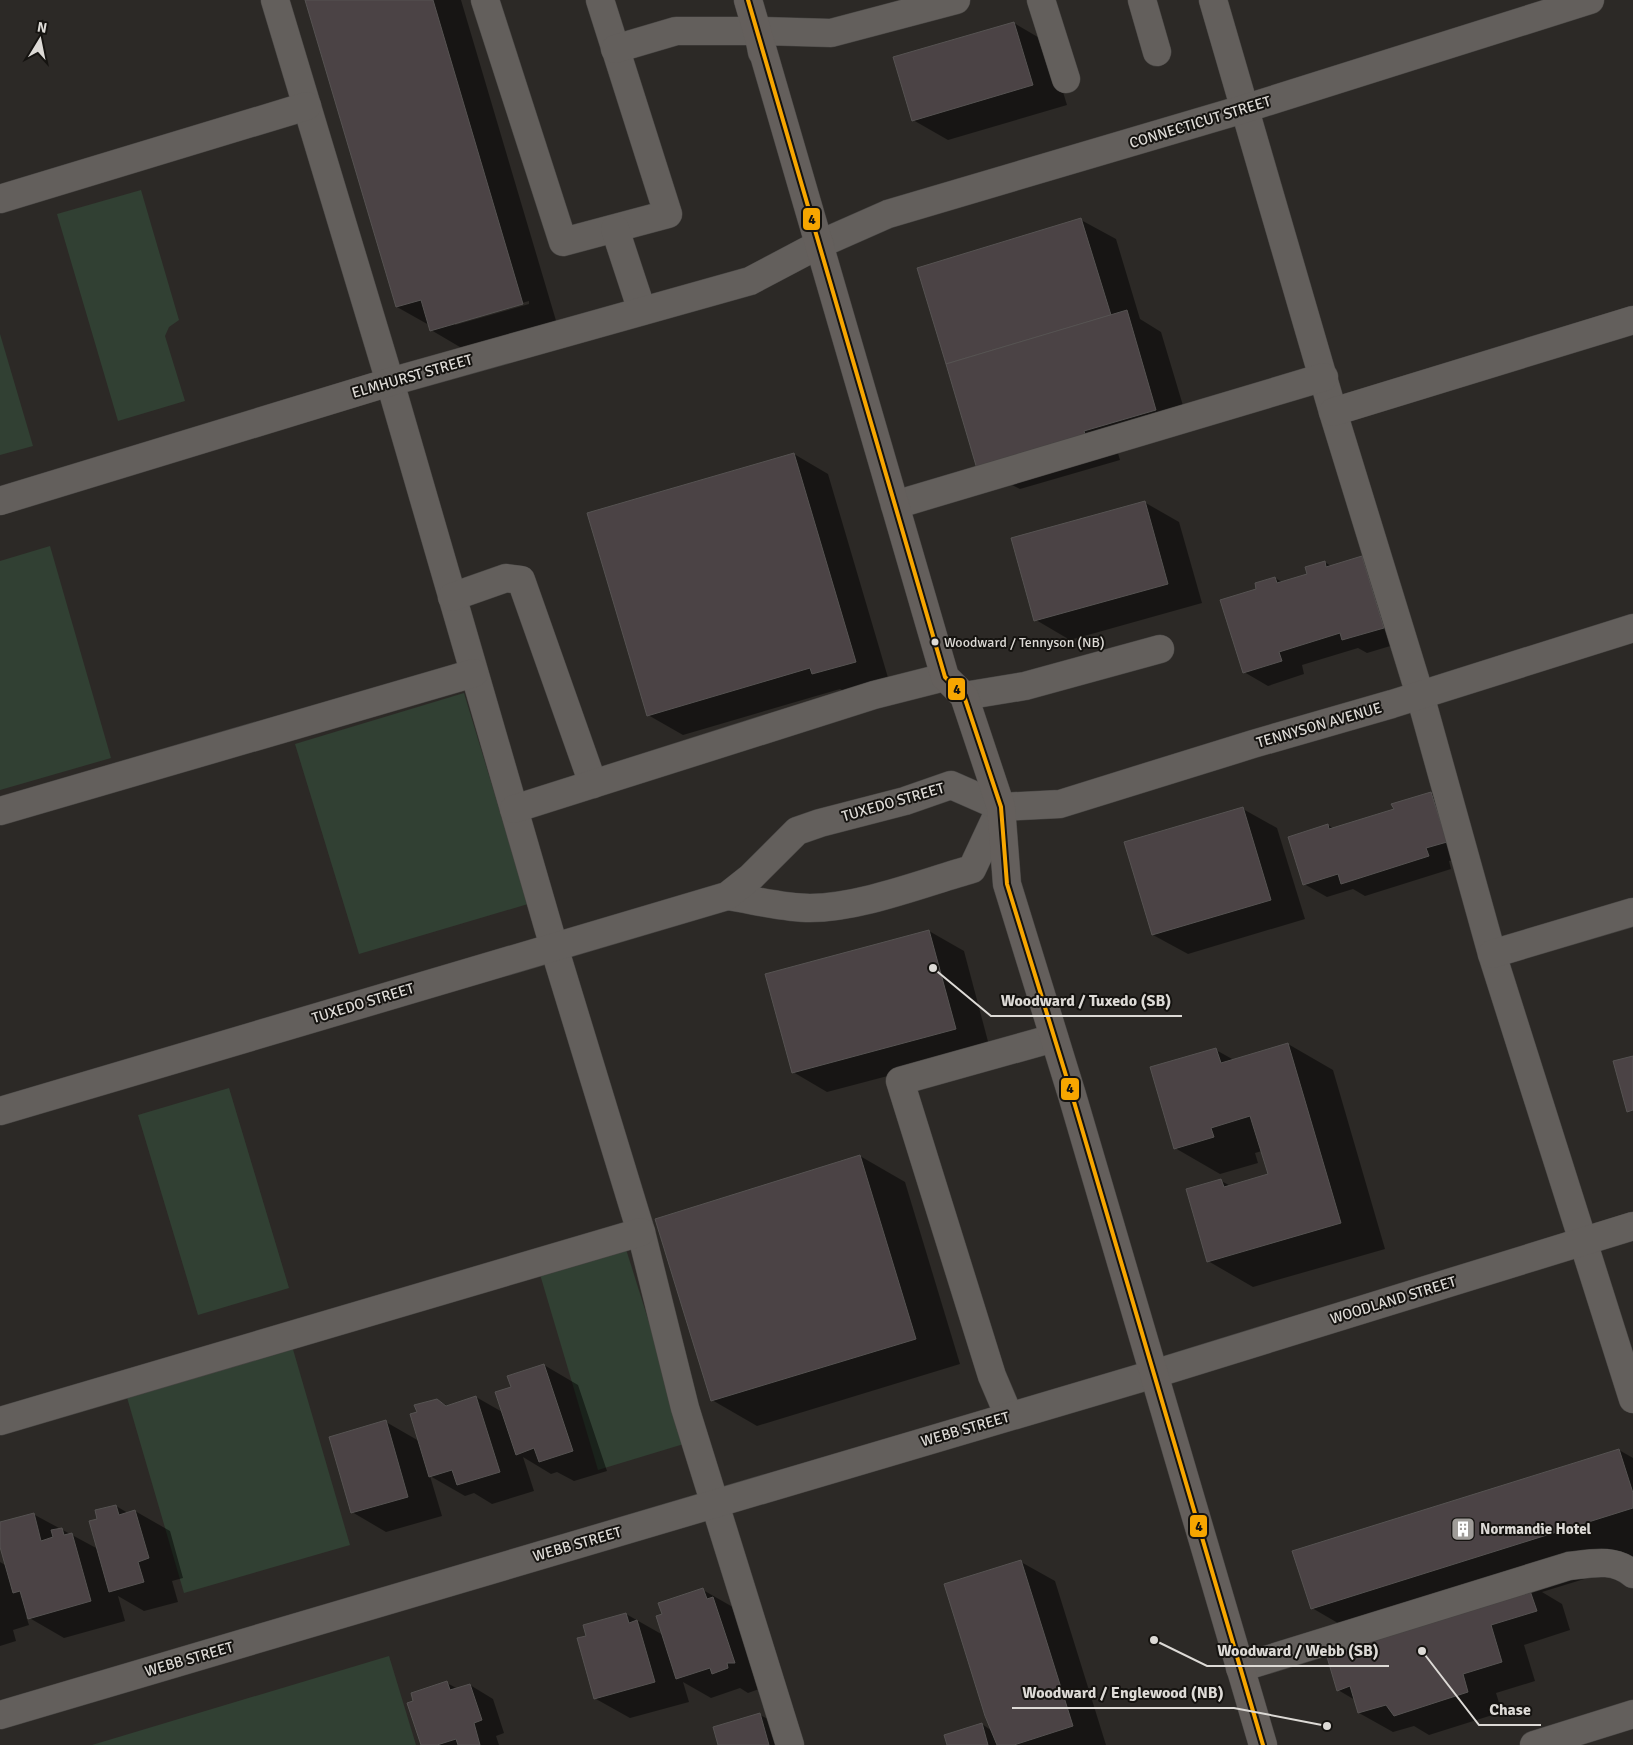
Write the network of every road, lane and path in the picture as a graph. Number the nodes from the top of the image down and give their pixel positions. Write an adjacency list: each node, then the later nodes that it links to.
1 (275, 0): 14 (street)
2 (485, 0): 17 (street)
3 (600, 0): 11 (street)
4 (748, 0): 10 (main road)
5 (956, 0): 10 (street)
6 (1042, 0): 13 (street)
7 (1142, 0): 12 (street)
8 (1213, 0): 15 (street)
9 (1590, 0): 15 (street, CONNECTICUT STREET)
10 (760, 42): 11 (street); 18 (main road)
11 (615, 49): 17 (street)
12 (1157, 52)
13 (1066, 80)
14 (307, 106): 16 (street); 22 (street)
15 (1246, 108): 18 (street, CONNECTICUT STREET); 21 (street)
16 (0, 199)
17 (615, 228): 19 (street)
18 (819, 240): 19 (street, ELMHURST STREET); 25 (main road)
19 (642, 311): 22 (street, ELMHURST STREET)
20 (1633, 320): 23 (street)
21 (1324, 377): 23 (street); 25 (street)
22 (390, 382): 24 (street, ELMHURST STREET); 26 (street)
23 (1334, 412): 31 (street)
24 (0, 502)
25 (895, 504): 30 (main road)
26 (452, 597): 29 (street); 32 (street)
27 (1633, 628): 31 (street, TENNYSON AVENUE)
28 (1160, 649): 30 (street)
29 (474, 673): 34 (street); 35 (street)
30 (955, 687): 32 (street); 33 (main road)
31 (1420, 695): 33 (street, TENNYSON AVENUE); 39 (street)
32 (593, 784): 34 (street)
33 (1001, 807): 36 (street, TUXEDO STREET); 36 (street, TUXEDO STREET); 40 (main road)
34 (514, 809): 38 (street)
35 (0, 811)
36 (727, 896): 38 (street, TUXEDO STREET)
37 (1633, 912): 39 (street)
38 (554, 947): 41 (street, TUXEDO STREET); 43 (street)
39 (1492, 954): 44 (street)
40 (1054, 1038): 45 (main road); 47 (street)
41 (0, 1111)
42 (1633, 1226): 44 (street, WOODLAND STREET)
43 (641, 1232): 48 (street); 49 (street)
44 (1584, 1241): 45 (street, WOODLAND STREET); 46 (street)
45 (1154, 1374): 47 (street, WEBB STREET); 51 (main road)
46 (1633, 1399)
47 (1009, 1416): 49 (street, WEBB STREET)
48 (0, 1421)
49 (714, 1504): 53 (street, WEBB STREET); 54 (street)
50 (1633, 1574): 51 (street)
51 (1240, 1668): 55 (main road)
52 (1633, 1714): 56 (street)
53 (0, 1715)
54 (790, 1745)
55 (1263, 1745)
56 (1534, 1745)

